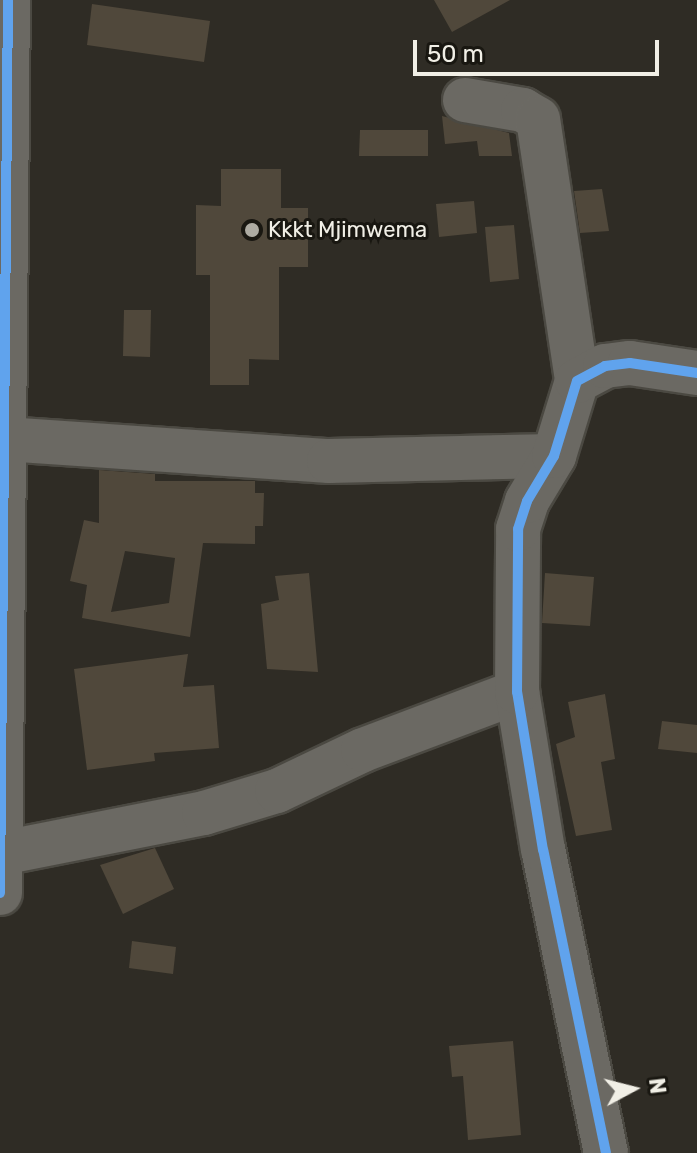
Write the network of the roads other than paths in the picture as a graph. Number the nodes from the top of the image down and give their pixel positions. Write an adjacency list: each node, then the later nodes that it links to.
1 (8, 0): 5 (street)
2 (465, 100): 4 (street)
3 (697, 373): 4 (street)
4 (577, 381): 6 (street)
5 (5, 439): 6 (street); 8 (street)
6 (554, 456): 7 (street)
7 (517, 692): 8 (street); 9 (street)
8 (1, 873)
9 (606, 1153)

